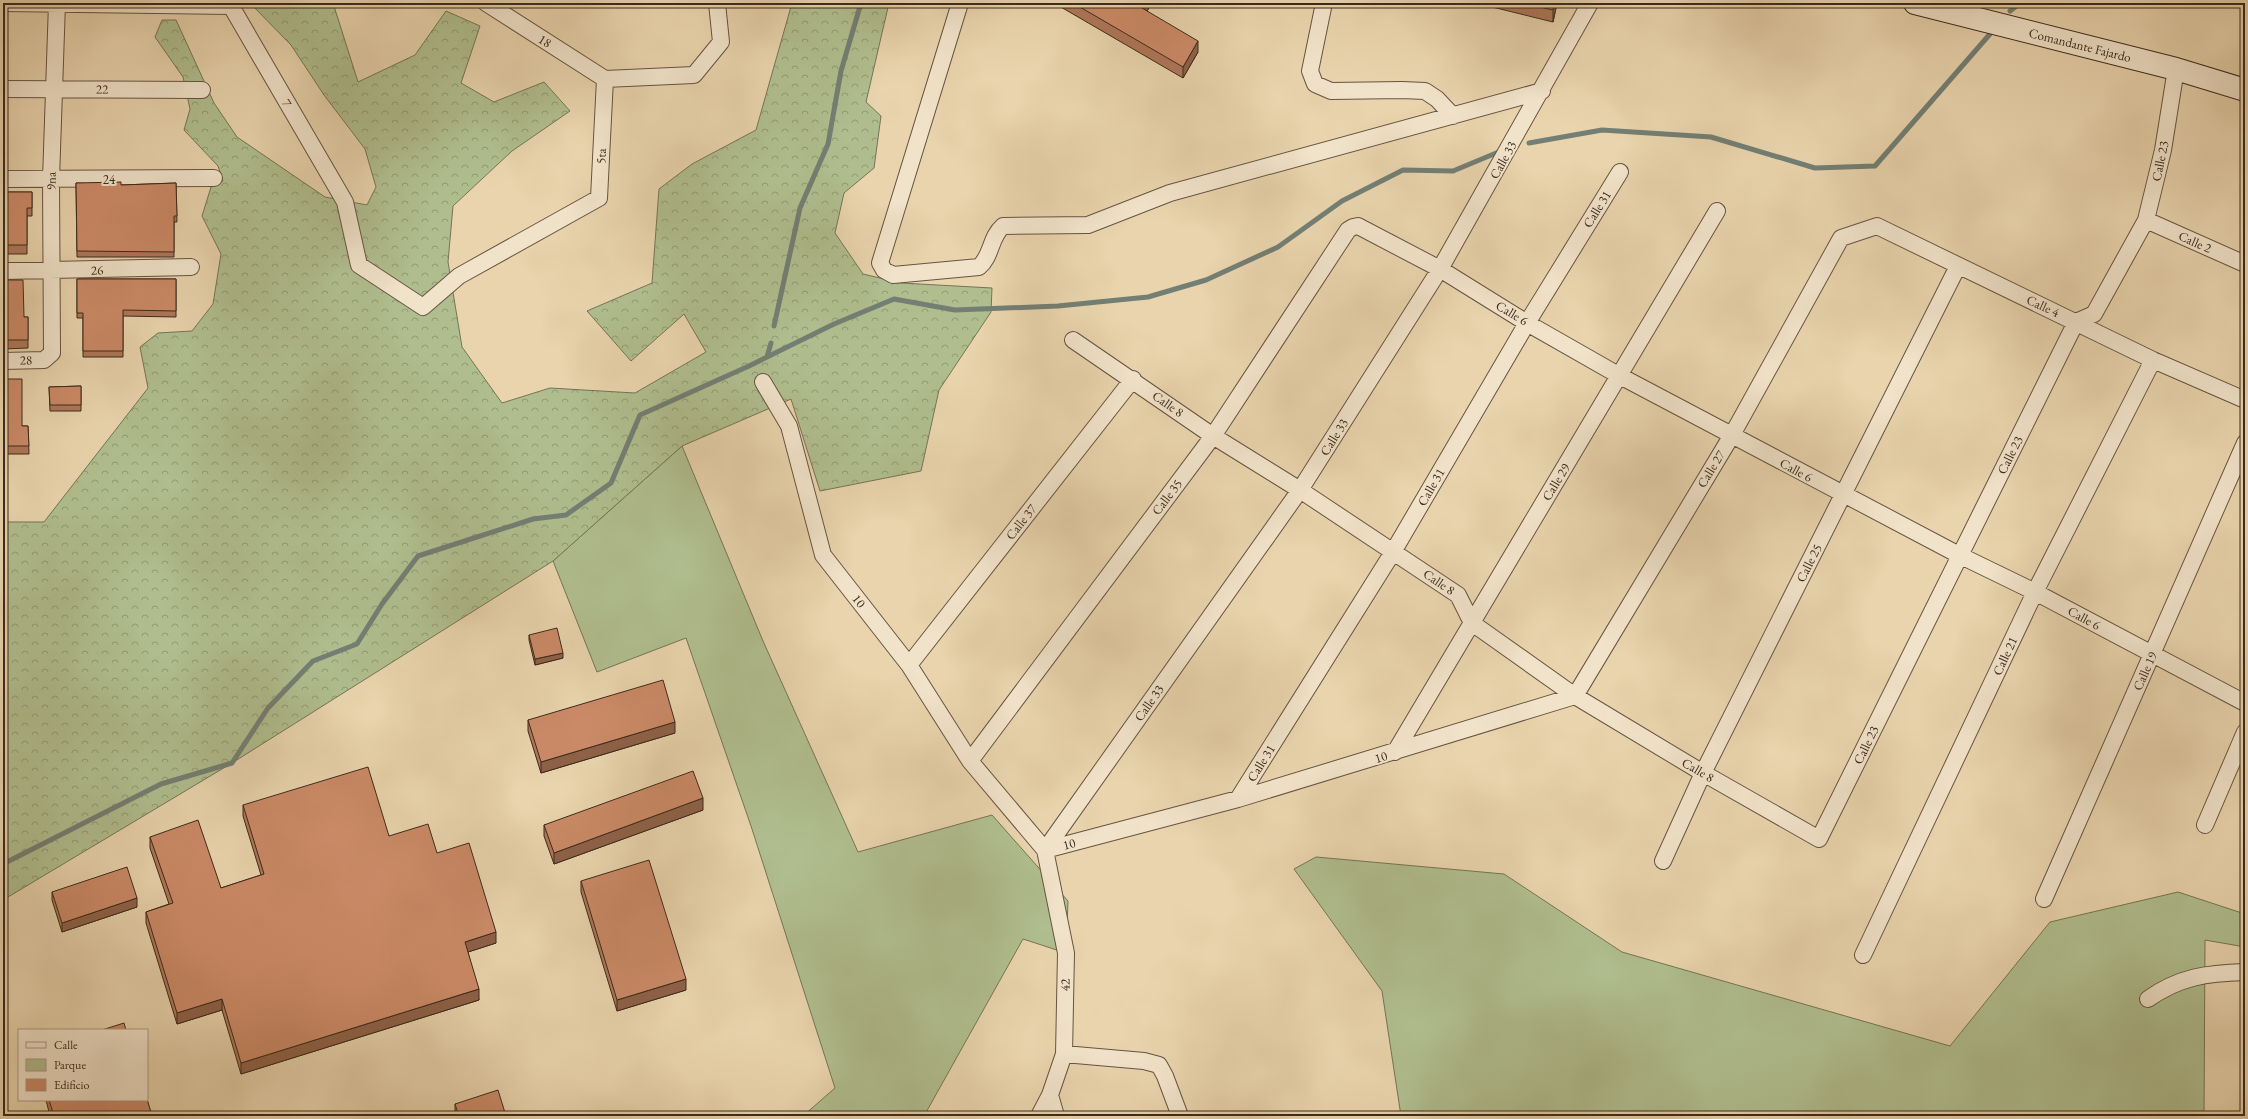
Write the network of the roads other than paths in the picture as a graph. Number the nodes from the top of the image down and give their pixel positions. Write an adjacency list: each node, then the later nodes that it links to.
1 (3, 3): 2 (street)
2 (57, 3): 9 (street); 13 (street, 9na)
3 (486, 3): 11 (street, 18)
4 (717, 3): 11 (street)
5 (960, 3): 17 (street)
6 (1324, 3): 17 (street)
7 (1590, 3): 16 (street, Calle 33)
8 (1915, 3): 10 (street, Comandante Fajardo)
9 (232, 4): 32 (street, 7)
10 (2176, 69): 15 (street, Comandante Fajardo); 23 (street, Calle 23)
11 (605, 78): 32 (street, 5ta)
12 (3, 88): 13 (street, 22)
13 (54, 88): 14 (street, 22); 21 (street, 9na)
14 (202, 90)
15 (2245, 90)
16 (1542, 91): 17 (street); 29 (street, Calle 33)
17 (1453, 116)
18 (1620, 172): 34 (street, Calle 31)
19 (214, 178): 21 (street, 24)
20 (3, 179): 21 (street, 24)
21 (51, 179): 31 (street, 9na)
22 (1717, 211): 39 (street, Calle 29)
23 (2146, 220): 26 (street, Calle 2); 33 (street, Calle 23)
24 (1353, 227): 29 (street, Calle 6); 44 (street, Calle 35)
25 (1841, 238): 28 (street, Calle 4); 43 (street, Calle 27)
26 (2245, 264)
27 (191, 266): 31 (street, 26)
28 (1958, 266): 33 (street, Calle 4); 47 (street, Calle 25)
29 (1440, 269): 34 (street, Calle 6); 46 (street, Calle 33)
30 (3, 271): 31 (street, 26)
31 (52, 271): 36 (street, 9na)
32 (423, 307)
33 (2076, 322): 37 (street, Calle 4); 49 (street, Calle 23)
34 (1527, 323): 39 (street, Calle 6); 48 (street, Calle 31)
35 (1073, 340): 40 (street, Calle 8)
36 (48, 357): 38 (street, 28)
37 (2153, 360): 42 (street, Calle 4); 50 (street, Calle 21)
38 (3, 361)
39 (1620, 376): 43 (street, Calle 6); 51 (street, Calle 29)
40 (1132, 379): 44 (street, Calle 8); 53 (street, Calle 37)
41 (763, 382): 53 (street, 10)
42 (2245, 400)
43 (1732, 435): 47 (street, Calle 6); 54 (street, Calle 27)
44 (1213, 436): 46 (street, Calle 8); 58 (street, Calle 35)
45 (2245, 443): 52 (street, Calle 19)
46 (1300, 490): 48 (street, Calle 8); 63 (street, Calle 33)
47 (1843, 494): 49 (street, Calle 6); 59 (street, Calle 25)
48 (1393, 552): 51 (street, Calle 8); 60 (street, Calle 31)
49 (1959, 555): 50 (street, Calle 6); 62 (street, Calle 23)
50 (2035, 592): 52 (street, Calle 6); 66 (street, Calle 21)
51 (1472, 622): 54 (street, Calle 8); 57 (street, Calle 29)
52 (2152, 654): 55 (street, Calle 6); 65 (street, Calle 19)
53 (909, 665): 58 (street, 10)
54 (1575, 696): 57 (street, 10); 59 (street, Calle 8)
55 (2245, 703)
56 (2245, 732): 61 (street)
57 (1395, 752): 60 (street, 10)
58 (970, 761): 63 (street, 10)
59 (1704, 773): 62 (street, Calle 8); 64 (street, Calle 25)
60 (1238, 799): 63 (street, 10)
61 (2205, 826)
62 (1819, 839)
63 (1045, 850): 69 (street, 42)
64 (1662, 861)
65 (2044, 900)
66 (1863, 955)
67 (2245, 972): 68 (street)
68 (2148, 999)
69 (1064, 1054): 70 (street, 42); 73 (street)
70 (1050, 1095): 71 (street, 42); 72 (street)
71 (1039, 1116)
72 (1056, 1116)
73 (1180, 1116)

